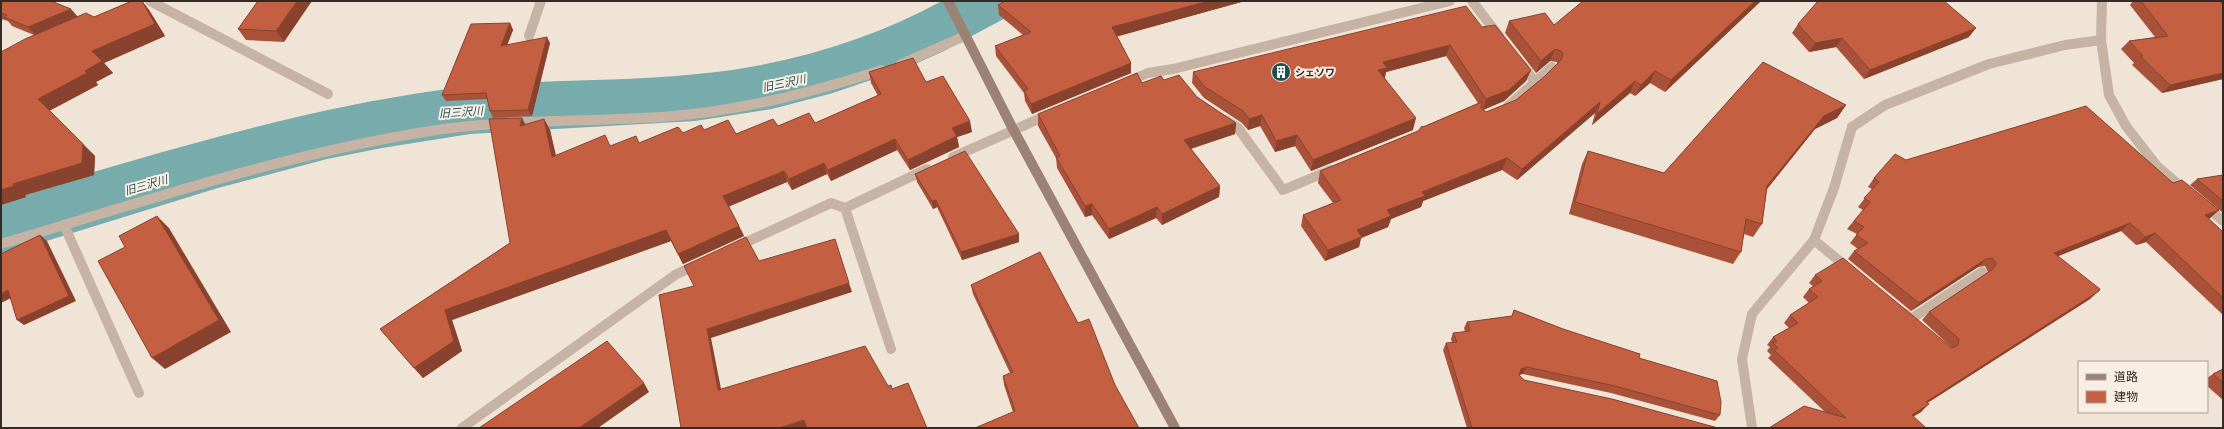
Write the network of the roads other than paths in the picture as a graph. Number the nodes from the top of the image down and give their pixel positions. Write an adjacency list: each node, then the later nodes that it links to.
1 (150, 1): 17 (street)
2 (541, 1): 7 (street)
3 (948, 1): 8 (street)
4 (1450, 1): 13 (street)
5 (1472, 1): 10 (street)
6 (2102, 1): 9 (street)
7 (529, 36)
8 (965, 36): 21 (street); 25 (street)
9 (2100, 40): 24 (street); 26 (street)
10 (1506, 45)
11 (1516, 58): 15 (street)
12 (1552, 67): 15 (street)
13 (1173, 69): 14 (street); 16 (street)
14 (1182, 80)
15 (1536, 83): 19 (street)
16 (1120, 85)
17 (328, 94)
18 (1056, 111): 21 (street)
19 (1496, 112)
20 (1219, 116): 22 (street)
21 (1013, 129): 23 (street); 38 (street)
22 (1340, 166)
23 (845, 208): 28 (street); 35 (street)
24 (2223, 221)
25 (64, 225): 27 (street); 36 (street)
26 (1814, 240): 31 (street); 39 (street)
27 (1, 244)
28 (724, 252)
29 (710, 259): 37 (street)
30 (1982, 272): 33 (street)
31 (1856, 275)
32 (1893, 304): 33 (street)
33 (1911, 319): 34 (street)
34 (1923, 329)
35 (891, 349)
36 (139, 393)
37 (462, 428)
38 (1175, 428)
39 (1752, 428)

